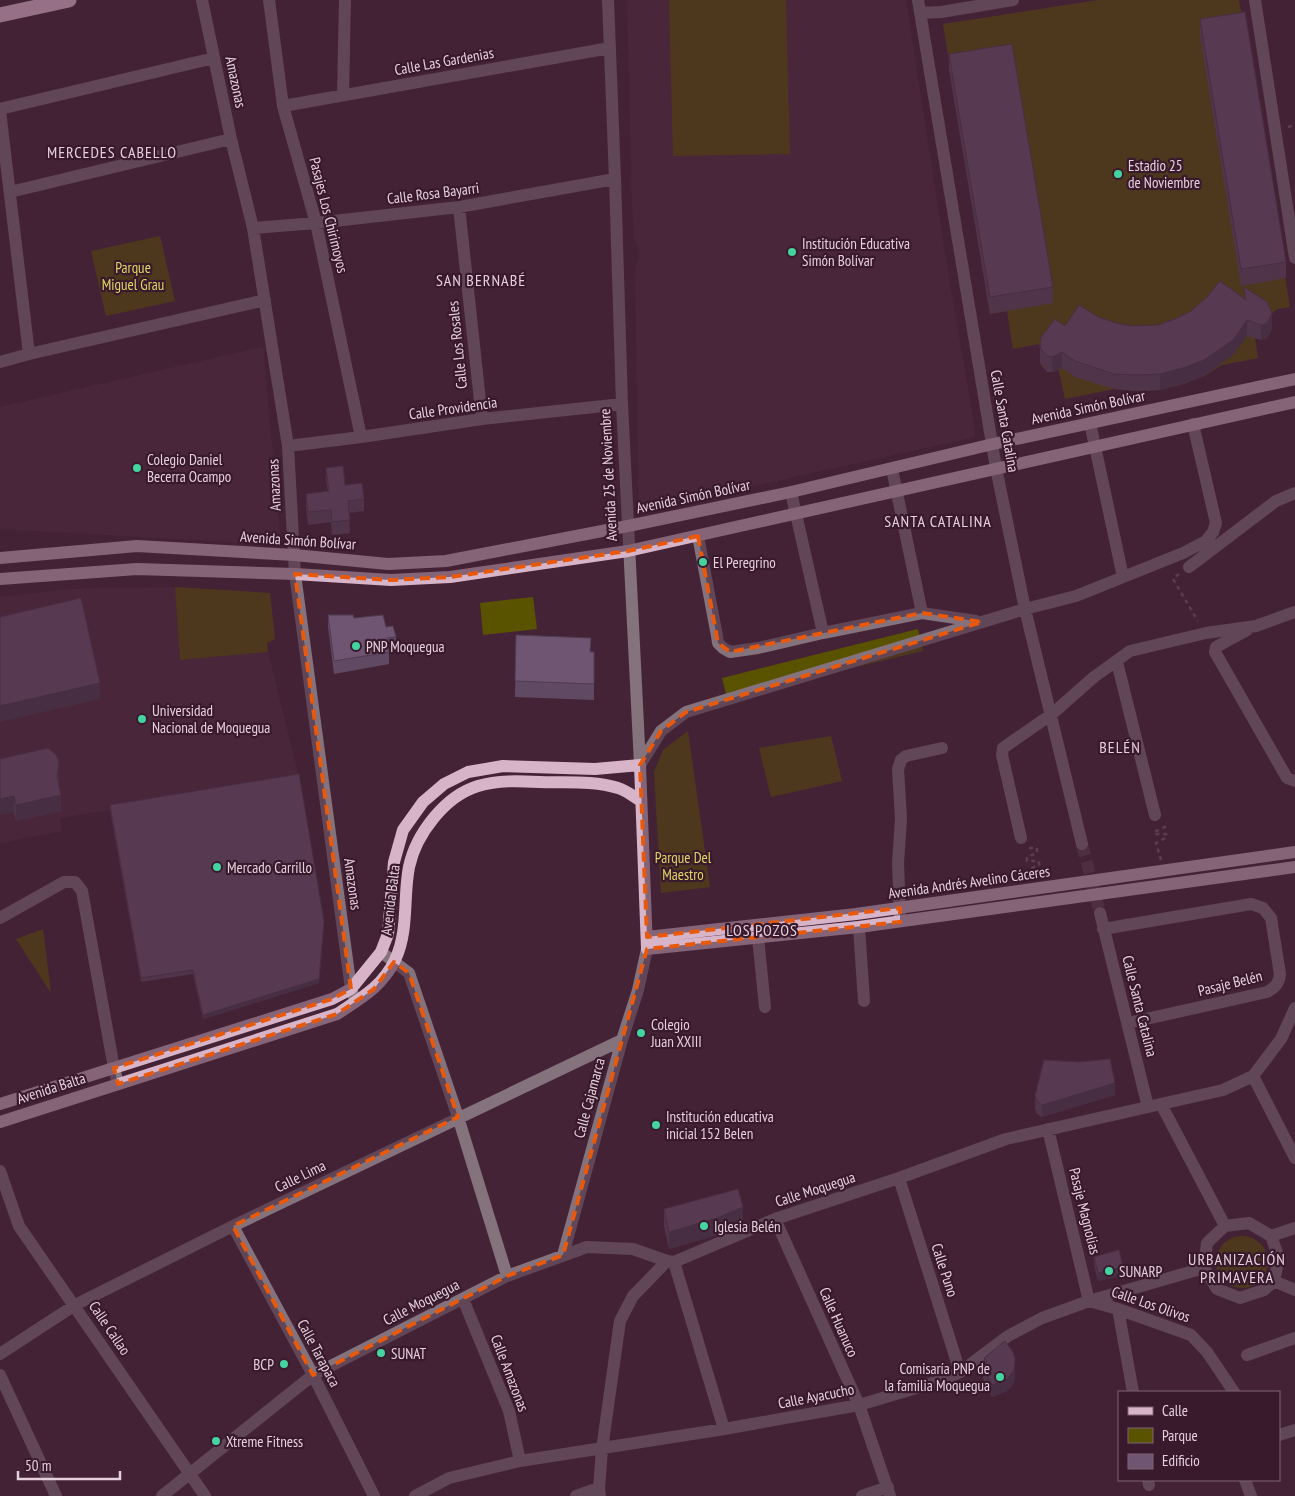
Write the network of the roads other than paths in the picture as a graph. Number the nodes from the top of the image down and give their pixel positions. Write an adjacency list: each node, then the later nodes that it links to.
1 (70, 0): 10 (highway)
2 (202, 0): 12 (street, Amazonas)
3 (269, 0): 14 (street, Pasajes Los Chirimoyos)
4 (345, 0): 13 (street)
5 (608, 0): 11 (street, Avenida 25 de Noviembre)
6 (918, 0): 9 (street, Calle Santa Catalina)
7 (1013, 0): 9 (street)
8 (1255, 0): 22 (street)
9 (920, 13): 35 (street, Calle Santa Catalina)
10 (0, 15)
11 (610, 48): 13 (street, Calle Las Gardenias); 17 (street, Avenida 25 de Noviembre)
12 (214, 58): 15 (street); 16 (street, Amazonas)
13 (343, 95): 14 (street, Calle Las Gardenias)
14 (284, 106): 20 (street, Pasajes Los Chirimoyos)
15 (0, 110): 18 (street)
16 (232, 139): 18 (street); 21 (street, Amazonas)
17 (615, 179): 19 (street, Calle Rosa Bayarri); 28 (street, Avenida 25 de Noviembre)
18 (10, 192): 24 (street)
19 (459, 207): 20 (street, Calle Rosa Bayarri); 30 (street, Calle Los Rosales)
20 (316, 223): 21 (street, Calle Rosa Bayarri); 34 (street, Pasajes Los Chirimoyos)
21 (253, 228): 23 (street, Amazonas)
22 (1295, 258)
23 (265, 300): 24 (street); 36 (street, Amazonas)
24 (29, 354): 25 (street)
25 (0, 362)
26 (1295, 379): 29 (main road, Avenida Simón Bolívar)
27 (1295, 402): 32 (main road)
28 (622, 404): 30 (street, Calle Providencia); 44 (street, Avenida 25 de Noviembre)
29 (1168, 406): 31 (main road, Avenida Simón Bolívar); 33 (main road)
30 (482, 419): 34 (street, Calle Providencia)
31 (1090, 423): 35 (main road, Avenida Simón Bolívar); 37 (street)
32 (1193, 424): 33 (main road); 53 (street)
33 (1172, 429): 37 (main road)
34 (361, 437): 36 (street, Calle Providencia)
35 (993, 444): 38 (street, Calle Santa Catalina); 39 (main road, Avenida Simón Bolívar)
36 (288, 446): 48 (street, Amazonas)
37 (1095, 446): 38 (main road); 53 (street)
38 (996, 468): 40 (main road); 55 (street, Calle Santa Catalina)
39 (892, 469): 40 (street); 41 (main road, Avenida Simón Bolívar)
40 (897, 491): 43 (main road); 57 (street)
41 (792, 492): 43 (street); 44 (main road, Avenida Simón Bolívar)
42 (1295, 493): 50 (street)
43 (797, 514): 45 (main road); 60 (street)
44 (628, 526): 47 (street, Avenida 25 de Noviembre); 48 (main road, Avenida Simón Bolívar)
45 (698, 536): 47 (main road); 60 (street)
46 (137, 546): 48 (main road, Avenida Simón Bolívar); 49 (main road, Avenida Simón Bolívar); 51 (main road)
47 (628, 551): 52 (main road); 64 (street, Avenida 25 de Noviembre)
48 (294, 555): 52 (street, Amazonas)
49 (0, 558)
50 (1189, 567)
51 (138, 568): 52 (main road); 54 (main road)
52 (295, 574): 82 (street, Amazonas)
53 (1123, 577): 55 (street)
54 (0, 579)
55 (1025, 609): 58 (street); 62 (street, Calle Santa Catalina)
56 (1295, 612): 59 (street)
57 (922, 613): 58 (street); 60 (street)
58 (982, 622): 64 (street)
59 (1256, 626): 61 (street); 65 (street)
60 (823, 633)
61 (1117, 662): 62 (street); 67 (street)
62 (1052, 714): 68 (street); 69 (street, Calle Santa Catalina)
63 (942, 748): 72 (street)
64 (640, 765): 66 (main road, Avenida 25 de Noviembre); 80 (main road, Avenida Balta)
65 (1295, 781)
66 (641, 802): 79 (main road, Avenida 25 de Noviembre); 81 (main road, Avenida Balta)
67 (1155, 816)
68 (1021, 838)
69 (1082, 844)
70 (1295, 852): 72 (main road, Avenida Andrés Avelino Cáceres)
71 (1295, 867): 75 (main road, Avenida Andrés Avelino Cáceres)
72 (900, 908): 75 (street); 79 (main road, Avenida Andrés Avelino Cáceres)
73 (1100, 913): 77 (street, Calle Santa Catalina)
74 (0, 918): 89 (street)
75 (900, 922): 76 (main road, Avenida Andrés Avelino Cáceres)
76 (859, 927): 78 (main road, Avenida Andrés Avelino Cáceres); 84 (street)
77 (1103, 929): 87 (street, Calle Santa Catalina); 87 (street, Pasaje Belén)
78 (758, 938): 79 (main road, Avenida Andrés Avelino Cáceres); 85 (street)
79 (647, 943): 88 (street, Calle Cajamarca)
80 (381, 952): 81 (street); 82 (main road, Avenida Balta)
81 (394, 962): 83 (main road, Avenida Balta); 94 (street)
82 (351, 989): 83 (street, Amazonas); 89 (main road, Avenida Balta)
83 (356, 1001): 91 (main road, Avenida Balta)
84 (864, 1001)
85 (765, 1006)
86 (1295, 1008): 90 (street, Calle Moquegua)
87 (1128, 1023): 93 (street, Calle Santa Catalina)
88 (622, 1040): 94 (street, Calle Lima); 105 (street, Calle Cajamarca)
89 (114, 1068): 91 (street); 92 (main road, Avenida Balta)
90 (1253, 1076): 93 (street, Calle Moquegua); 97 (street)
91 (118, 1084): 95 (main road, Avenida Balta)
92 (0, 1104)
93 (1154, 1106): 96 (street, Calle Moquegua); 102 (street, Calle Santa Catalina)
94 (458, 1117): 101 (street, Calle Lima); 108 (street)
95 (0, 1122)
96 (1048, 1129): 99 (street, Calle Moquegua); 112 (street, Pasaje Magnolias)
97 (1295, 1158)
98 (0, 1171): 113 (street, Calle Callao)
99 (899, 1178): 100 (street, Calle Moquegua); 118 (street, Calle Puno)
100 (775, 1219): 106 (street, Calle Moquegua); 123 (street, Calle Huanuco)
101 (234, 1226): 113 (street, Calle Lima); 120 (street, Calle Tarapaca)
102 (1225, 1226): 104 (street); 107 (street)
103 (1295, 1228): 104 (street)
104 (1271, 1236): 109 (street)
105 (563, 1255): 106 (street, Calle Moquegua); 108 (street, Calle Moquegua)
106 (670, 1261): 124 (street); 127 (street)
107 (1204, 1268): 109 (street); 112 (street, Calle Ayacucho)
108 (507, 1276): 111 (street, Calle Moquegua)
109 (1274, 1281): 110 (street)
110 (1295, 1290)
111 (463, 1299): 120 (street, Calle Moquegua); 128 (street, Calle Amazonas)
112 (1089, 1301): 114 (street, Calle Los Olivos); 118 (street, Calle Ayacucho)
113 (75, 1306): 116 (street, Calle Lima); 129 (street, Calle Callao)
114 (1118, 1309): 121 (street); 122 (street, Calle Los Olivos)
115 (1295, 1338): 117 (street)
116 (0, 1354)
117 (1247, 1355)
118 (960, 1372): 123 (street, Calle Ayacucho)
119 (0, 1375): 133 (street)
120 (313, 1375): 129 (street, Calle Moquegua); 136 (street, Calle Tarapaca)
121 (1133, 1391)
122 (1233, 1391)
123 (859, 1405): 124 (street, Calle Ayacucho); 132 (street, Calle Huanuco)
124 (724, 1429): 127 (street, Calle Ayacucho)
125 (1295, 1430): 126 (street)
126 (1280, 1434)
127 (602, 1449): 128 (street, Calle Ayacucho); 131 (street)
128 (520, 1461): 137 (street, Calle Ayacucho)
129 (189, 1474): 134 (street, Calle Moquegua); 135 (street, Calle Callao)
130 (1245, 1481): 140 (street)
131 (599, 1492): 138 (street)
132 (889, 1492): 139 (street)
133 (56, 1496)
134 (162, 1496)
135 (205, 1496)
136 (374, 1496)
137 (415, 1496)
138 (576, 1496)
139 (862, 1496)
140 (1251, 1496)

